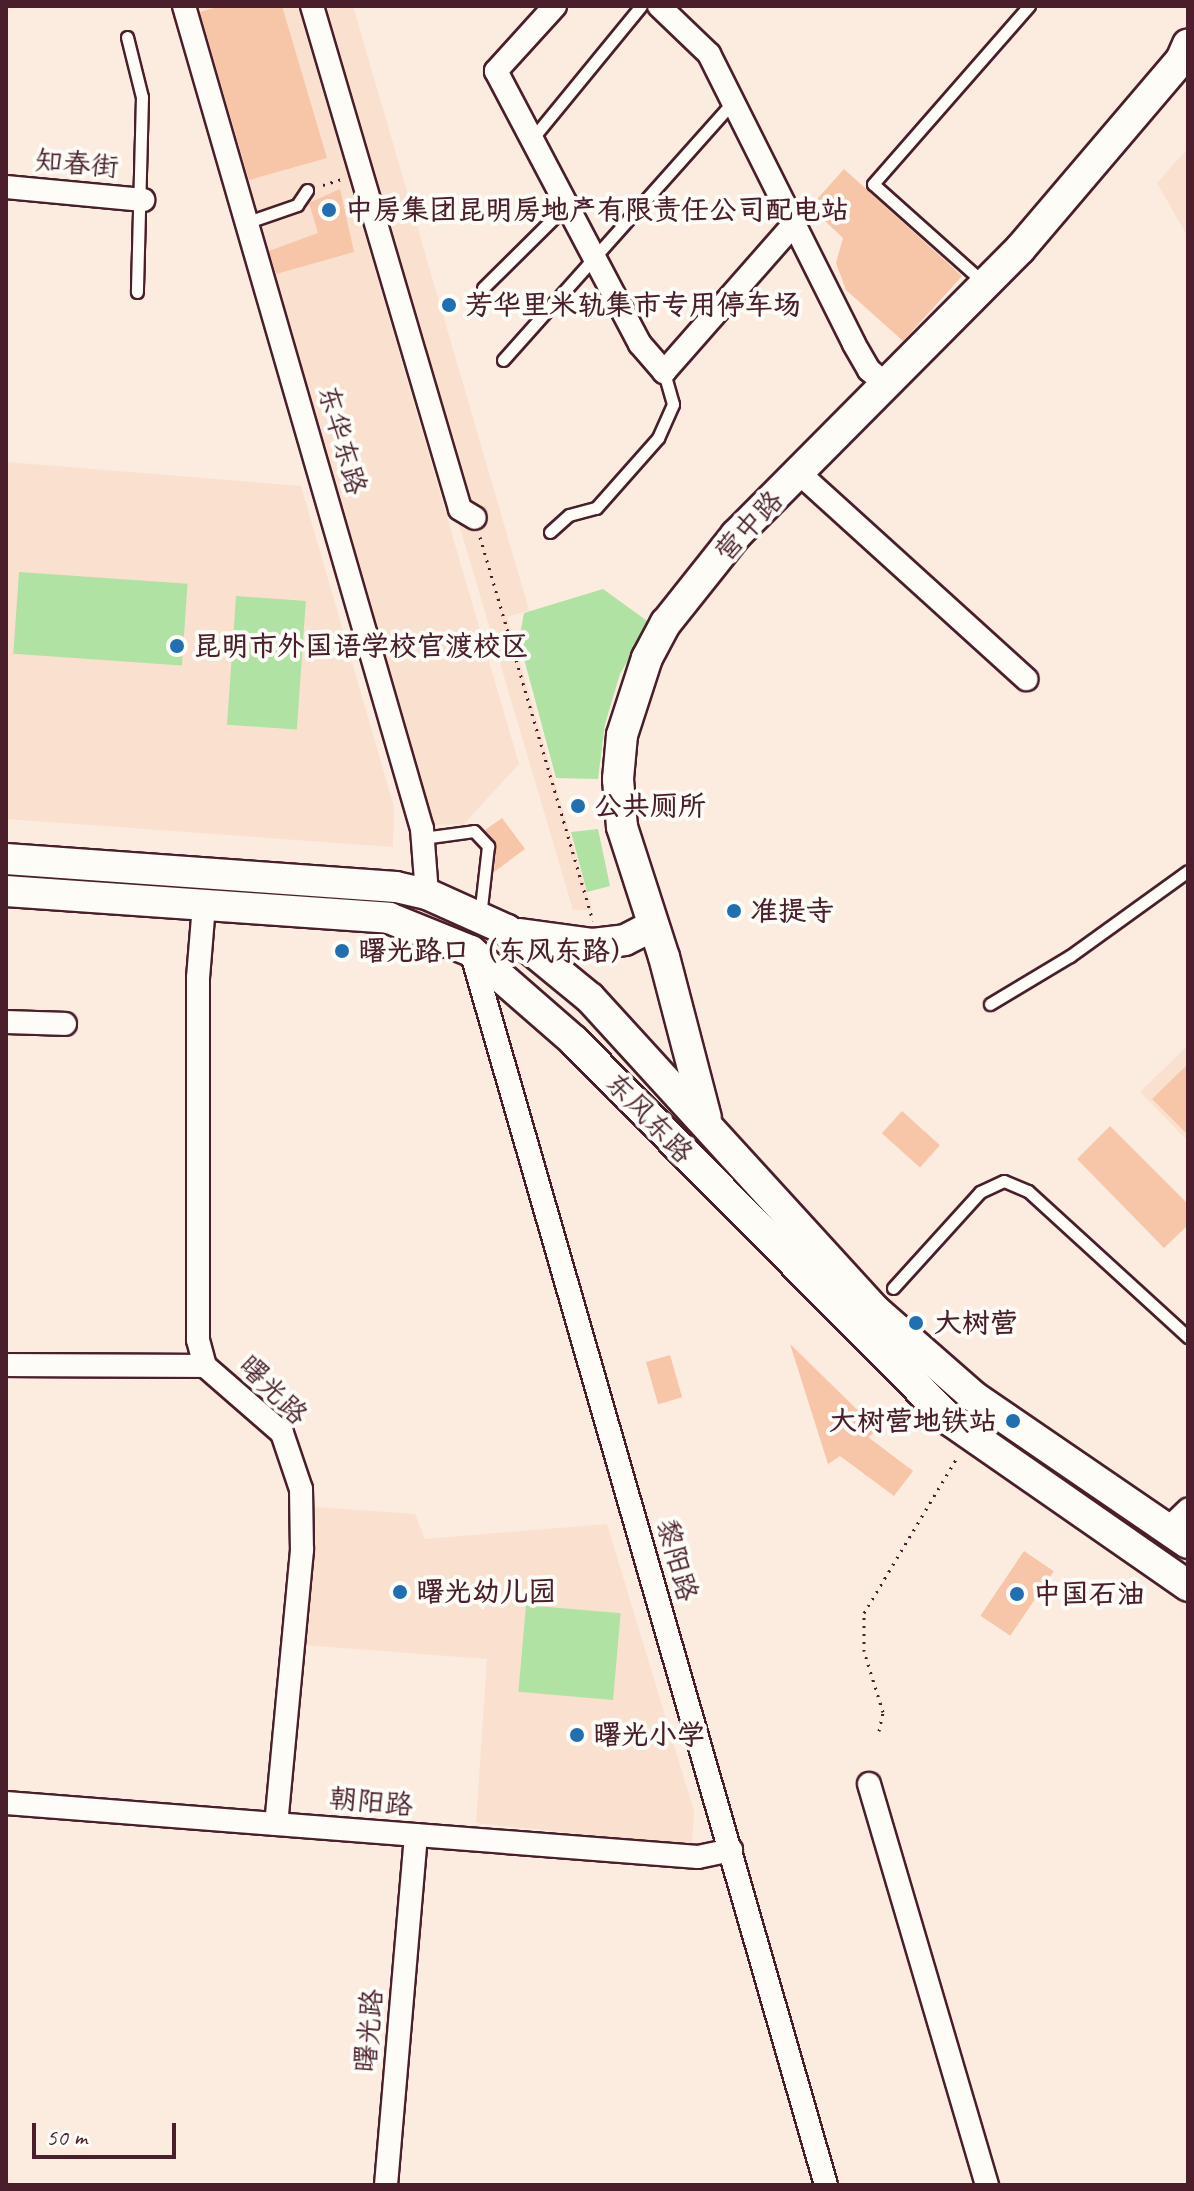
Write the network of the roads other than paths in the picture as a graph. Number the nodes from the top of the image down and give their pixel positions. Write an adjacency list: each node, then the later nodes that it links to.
1 (184, 6): 15 (street, 东华东路)
2 (312, 6): 25 (street)
3 (555, 6): 10 (street)
4 (641, 6): 10 (lane)
5 (659, 6): 9 (street)
6 (1029, 6): 18 (lane)
7 (127, 37): 13 (lane)
8 (1188, 44): 18 (main road, 营中路)
9 (733, 102): 16 (street); 17 (lane)
10 (532, 140): 14 (street)
11 (6, 187): 13 (street, 知春街)
12 (307, 190): 15 (lane)
13 (143, 200): 20 (lane)
14 (567, 205): 17 (street); 19 (lane)
15 (248, 222): 28 (street, 东华东路)
16 (794, 224): 22 (street); 23 (street)
17 (594, 257): 21 (lane); 22 (street)
18 (985, 284): 23 (main road, 营中路)
19 (483, 288)
20 (137, 292)
21 (503, 360)
22 (664, 372): 26 (lane)
23 (887, 385): 24 (main road, 营中路)
24 (799, 473): 27 (street); 35 (main road, 营中路)
25 (475, 518)
26 (550, 532)
27 (1026, 679)
28 (423, 838): 32 (street, 东华东路); 34 (lane)
29 (6, 859): 32 (main road, 东风东路)
30 (1188, 871): 38 (lane)
31 (6, 891): 33 (main road, 东风东路)
32 (427, 894): 34 (main road, 东风东路)
33 (204, 905): 37 (main road, 东风东路); 45 (street, 曙光路)
34 (480, 916): 36 (main road, 东风东路)
35 (653, 926): 36 (main road); 41 (main road, 营中路)
36 (507, 930): 41 (main road, 东风东路)
37 (471, 951): 47 (main road, 东风东路); 52 (street, 黎阳路)
38 (990, 1004)
39 (6, 1022): 40 (street)
40 (65, 1024)
41 (709, 1128): 46 (main road, 东风东路)
42 (893, 1288): 43 (lane)
43 (1188, 1337)
44 (6, 1365): 45 (street)
45 (205, 1366): 50 (street, 曙光路)
46 (1181, 1527)
47 (1188, 1586)
48 (869, 1784): 55 (street)
49 (6, 1803): 50 (street, 朝阳路)
50 (276, 1824): 51 (street, 朝阳路)
51 (416, 1835): 52 (street, 朝阳路); 53 (street, 曙光路)
52 (731, 1850): 54 (street, 黎阳路)
53 (386, 2185)
54 (826, 2185)
55 (987, 2185)

